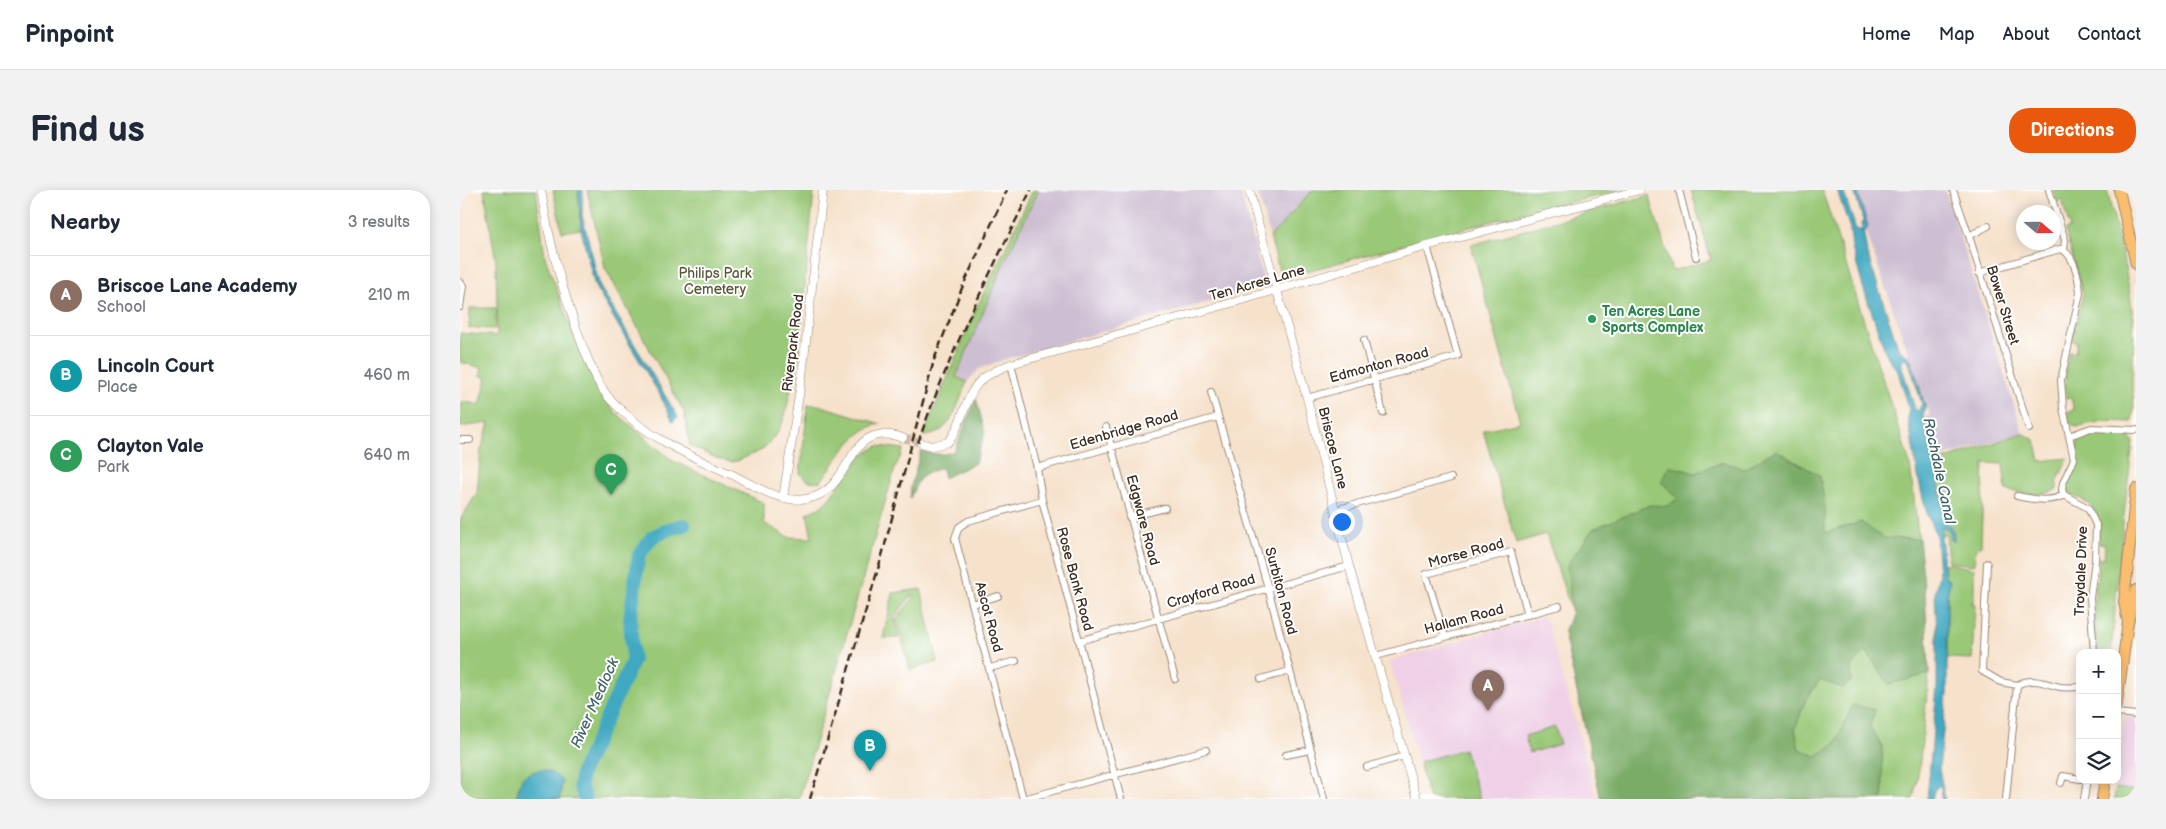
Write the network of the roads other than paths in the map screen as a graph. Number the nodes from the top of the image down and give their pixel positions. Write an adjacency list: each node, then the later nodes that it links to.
1 (541, 190): 40 (street)
2 (823, 190): 40 (street, Riverpark Road)
3 (1249, 190): 17 (street, Briscoe Lane)
4 (1640, 190): 11 (street, Ten Acres Lane)
5 (1679, 190): 13 (street)
6 (1953, 190): 10 (street, Bower Street)
7 (2050, 190): 12 (street)
8 (2119, 190): 14 (highway)
9 (1988, 226): 10 (street)
10 (1969, 236): 15 (street, Bower Street)
11 (1428, 246): 17 (street, Ten Acres Lane); 21 (street, Edmonton Road)
12 (2064, 250): 15 (street); 29 (street)
13 (1696, 256)
14 (2136, 264)
15 (1979, 273): 27 (street, Bower Street)
16 (460, 282): 18 (street)
17 (1278, 290): 20 (street, Ten Acres Lane); 23 (street, Briscoe Lane)
18 (460, 307)
19 (1364, 340): 21 (street)
20 (1011, 364): 33 (street, Ten Acres Lane); 35 (street, Rose Bank Road)
21 (1374, 379): 23 (street, Edmonton Road); 24 (street)
22 (1211, 392): 25 (street, Surbiton Road)
23 (1307, 398): 43 (street, Briscoe Lane)
24 (1383, 413)
25 (1218, 417): 34 (street, Edenbridge Road); 48 (street, Surbiton Road)
26 (1106, 427): 34 (street, Edgware Road)
27 (2029, 429)
28 (2136, 430): 29 (street)
29 (2069, 436): 38 (street)
30 (903, 438): 40 (street)
31 (460, 440): 32 (street)
32 (470, 440)
33 (921, 443)
34 (1111, 447): 35 (street, Edenbridge Road); 44 (street, Edgware Road)
35 (1037, 468): 41 (street, Rose Bank Road)
36 (1451, 478): 43 (street)
37 (2136, 489): 47 (highway)
38 (2064, 495): 39 (street); 58 (street, Troydale Drive)
39 (2016, 496)
40 (783, 498)
41 (1042, 500): 51 (street, Ascot Road); 57 (street, Rose Bank Road)
42 (1165, 508): 44 (street)
43 (1335, 510): 46 (street, Briscoe Lane)
44 (1129, 517): 54 (street, Edgware Road)
45 (1987, 563): 65 (street)
46 (1349, 566): 48 (street, Crayford Road); 59 (street, Briscoe Lane)
47 (2131, 582): 55 (highway)
48 (1268, 588): 54 (street, Crayford Road); 62 (street, Surbiton Road)
49 (2136, 590): 55 (highway)
50 (998, 596): 51 (street)
51 (973, 604): 61 (street, Ascot Road)
52 (1559, 606): 53 (street, Hallam Road)
53 (1528, 614): 56 (street, Hallam Road); 56 (street, Morse Road)
54 (1157, 620): 57 (street, Crayford Road); 63 (street, Edgware Road)
55 (2128, 622): 67 (highway)
56 (1445, 637): 59 (street, Hallam Road)
57 (1079, 641): 75 (street, Rose Bank Road)
58 (2094, 649)
59 (1376, 656): 73 (street, Briscoe Lane)
60 (1016, 661): 61 (street)
61 (990, 668): 80 (street, Ascot Road)
62 (1290, 672): 64 (street); 71 (street, Surbiton Road)
63 (1175, 679)
64 (1261, 679)
65 (2017, 686): 66 (street); 84 (street)
66 (2076, 687)
67 (2118, 694)
68 (2121, 714): 69 (street)
69 (2136, 716)
70 (1206, 750): 75 (street)
71 (1310, 750): 72 (street); 82 (street, Surbiton Road)
72 (1286, 756)
73 (1404, 756): 74 (street); 83 (street, Briscoe Lane)
74 (1367, 767)
75 (1114, 775): 80 (street); 81 (street, Rose Bank Road)
76 (2076, 778): 77 (street)
77 (2062, 782)
78 (2086, 784): 85 (street)
79 (2104, 784): 86 (highway)
80 (1023, 799)
81 (1121, 799)
82 (1324, 799)
83 (1417, 799)
84 (2006, 799)
85 (2084, 799)
86 (2102, 799)

